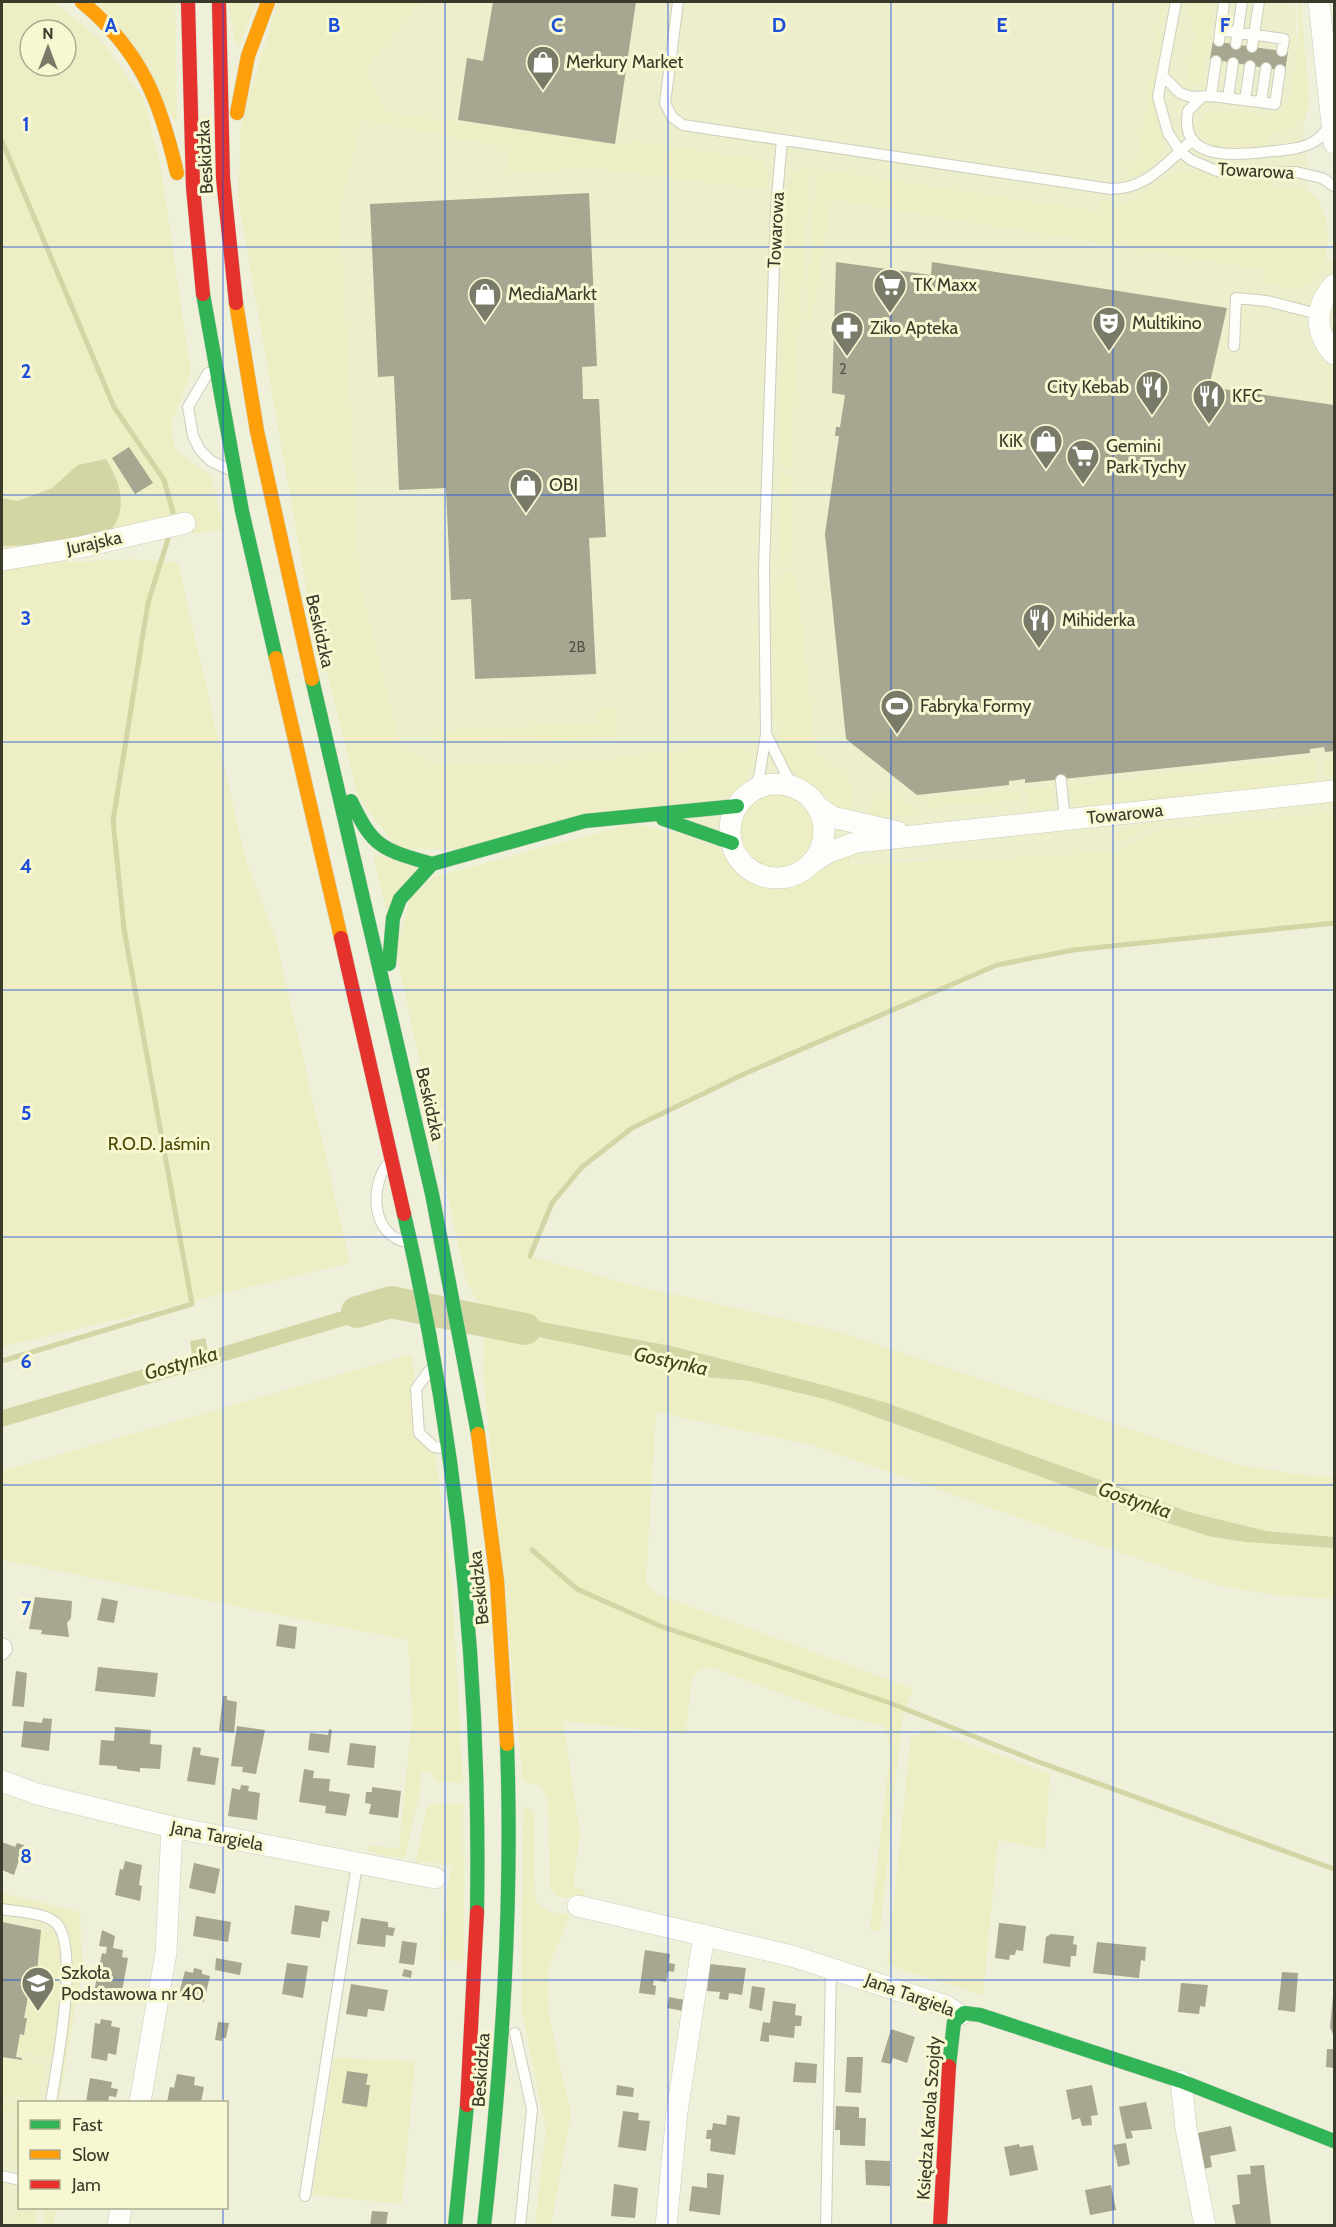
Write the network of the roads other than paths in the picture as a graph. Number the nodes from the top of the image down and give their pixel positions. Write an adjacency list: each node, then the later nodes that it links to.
1 (82, 2): 35 (main road)
2 (188, 2): 35 (main road, Beskidzka)
3 (219, 2): 33 (main road, Beskidzka)
4 (268, 2): 33 (main road)
5 (678, 2): 29 (lane)
6 (1176, 2): 23 (lane)
7 (1224, 2): 11 (lane)
8 (1242, 2): 11 (lane)
9 (1259, 2): 12 (lane)
10 (1320, 2): 28 (street, Towarowa)
11 (1237, 32): 12 (lane); 14 (lane)
12 (1254, 34): 13 (lane); 15 (lane)
13 (1270, 36): 16 (lane); 17 (lane)
14 (1236, 44)
15 (1252, 47)
16 (1269, 49)
17 (1282, 51)
18 (1216, 61): 24 (lane)
19 (1233, 63): 25 (lane)
20 (1250, 66): 26 (lane)
21 (1266, 68): 27 (lane)
22 (1280, 70): 27 (lane)
23 (1164, 77): 24 (lane); 31 (lane)
24 (1207, 96): 25 (lane); 30 (lane)
25 (1228, 98): 26 (lane)
26 (1245, 100): 27 (lane)
27 (1261, 102)
28 (1333, 133): 30 (lane, Towarowa)
29 (782, 140): 31 (lane); 43 (lane, Towarowa)
30 (1193, 140): 31 (lane)
31 (1180, 151): 32 (lane, Towarowa)
32 (1335, 186)
33 (225, 198): 44 (main road, Beskidzka)
34 (1334, 284): 36 (street)
35 (203, 298): 39 (main road, Beskidzka)
36 (1318, 314): 37 (lane); 38 (street)
37 (1234, 346)
38 (1335, 354)
39 (214, 365): 40 (main road, Beskidzka); 40 (lane)
40 (233, 472): 56 (main road, Beskidzka)
41 (185, 523): 42 (street, Jurajska)
42 (2, 560)
43 (766, 734): 47 (lane, Towarowa); 48 (lane, Towarowa)
44 (332, 764): 53 (main road); 55 (main road, Beskidzka)
45 (1061, 780): 50 (lane)
46 (1335, 791): 50 (street, Towarowa)
47 (743, 799): 48 (street); 49 (main road); 52 (street)
48 (812, 800): 51 (street, Towarowa); 54 (street)
49 (650, 815): 52 (main road); 53 (main road)
50 (1065, 820): 51 (street, Towarowa)
51 (916, 836): 54 (street, Towarowa)
52 (732, 843): 54 (street)
53 (432, 864): 55 (main road)
54 (810, 864)
55 (389, 1004): 70 (main road, Beskidzka)
56 (392, 1156): 57 (main road, Beskidzka); 57 (lane)
57 (411, 1243): 58 (main road, Beskidzka)
58 (436, 1365): 59 (main road, Beskidzka); 59 (lane)
59 (447, 1449): 81 (main road, Beskidzka)
60 (2, 1643): 61 (lane)
61 (2, 1655)
62 (2, 1781): 63 (street, Jana Targiela)
63 (172, 1827): 64 (street, Jana Targiela); 74 (street)
64 (357, 1863): 65 (street, Jana Targiela); 78 (lane)
65 (435, 1878)
66 (578, 1906): 68 (street, Jana Targiela)
67 (2, 1910): 73 (lane)
68 (704, 1935): 69 (street, Jana Targiela); 84 (street)
69 (831, 1968): 71 (street, Jana Targiela); 85 (lane)
70 (505, 1988): 82 (main road, Beskidzka); 83 (lane)
71 (960, 2015): 72 (main road, Jana Targiela); 86 (main road, Księdza Karola Szojdy)
72 (1181, 2081): 75 (main road, Jana Targiela); 87 (street)
73 (51, 2101)
74 (140, 2101)
75 (1335, 2141)
76 (2, 2176): 77 (lane)
77 (18, 2180)
78 (305, 2196)
79 (121, 2209): 80 (street)
80 (118, 2226)
81 (455, 2226)
82 (484, 2226)
83 (520, 2226)
84 (666, 2226)
85 (826, 2226)
86 (940, 2226)
87 (1205, 2226)

